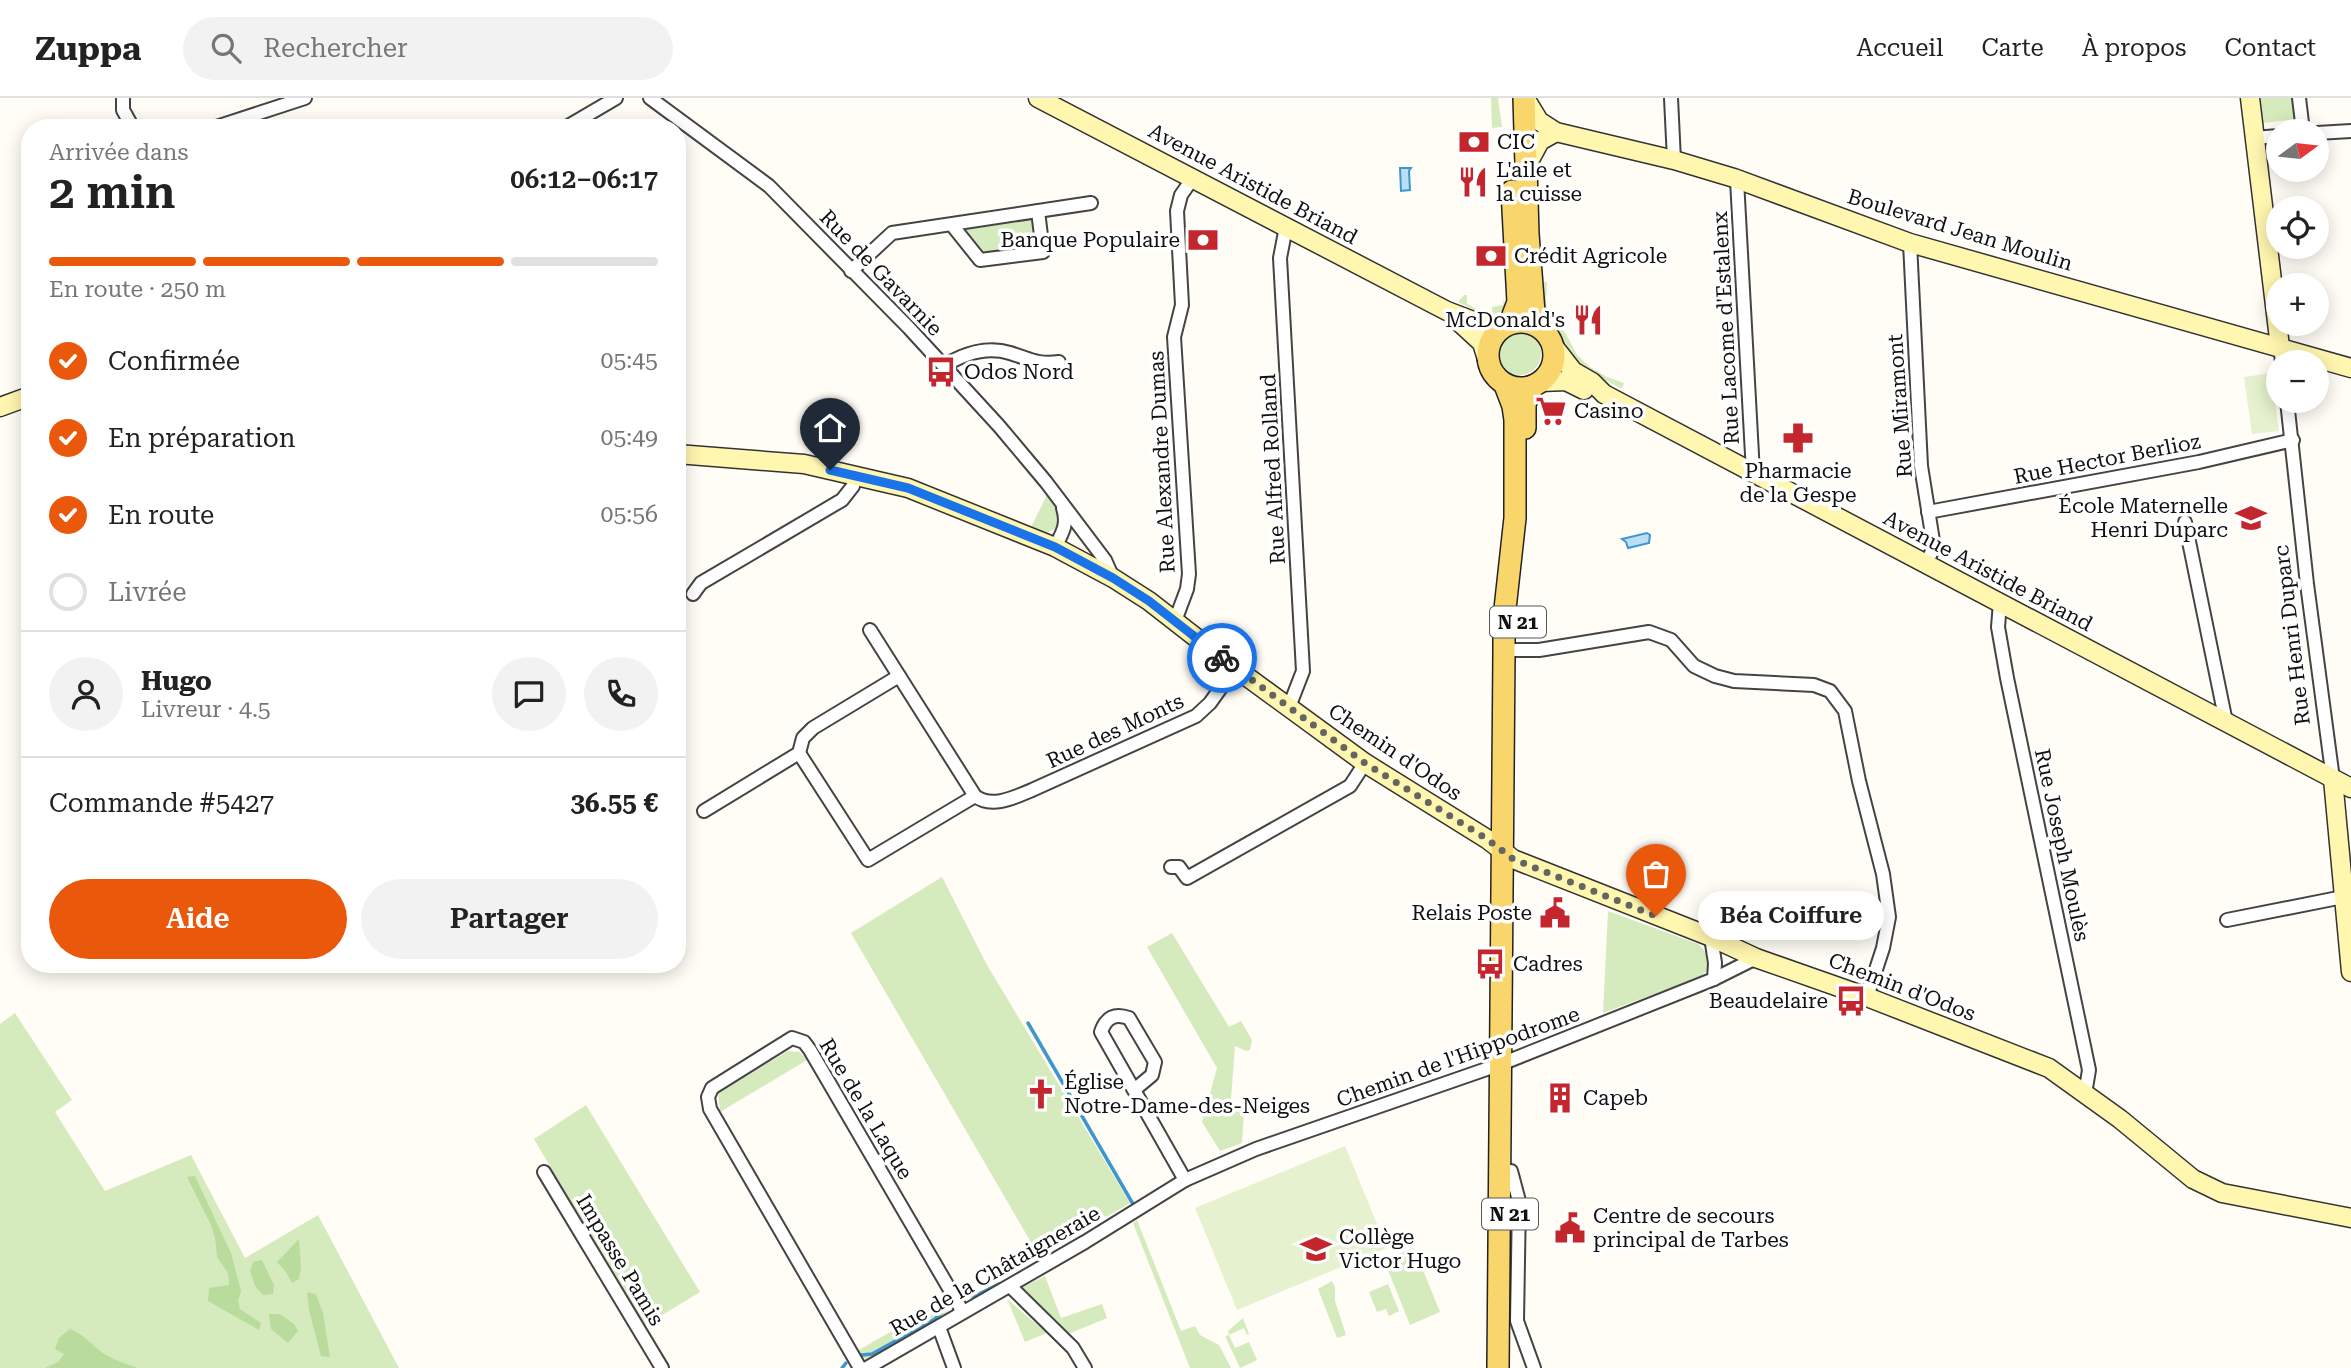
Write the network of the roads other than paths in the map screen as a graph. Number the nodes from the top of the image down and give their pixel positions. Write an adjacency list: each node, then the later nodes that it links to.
1 (123, 98): 12 (street)
2 (305, 98): 11 (street)
3 (616, 98): 14 (street)
4 (650, 98): 15 (street, Rue de Gavarnie)
5 (1038, 98): 25 (street, Avenue Aristide Briand)
6 (1510, 98): 34 (main road)
7 (1525, 98): 19 (street); 24 (main road)
8 (1671, 98): 23 (street)
9 (2250, 98): 22 (street)
10 (2299, 98): 16 (street)
11 (286, 101): 13 (street)
12 (128, 119)
13 (237, 119)
14 (580, 119)
15 (678, 119)
16 (2302, 119)
17 (686, 125): 32 (street, Rue de Gavarnie)
18 (2351, 131): 20 (street)
19 (1556, 132): 23 (street, Boulevard Jean Moulin); 24 (street)
20 (2329, 132)
21 (2266, 137): 22 (street)
22 (2255, 138): 38 (street)
23 (1674, 160): 26 (street, Boulevard Jean Moulin)
24 (1525, 170): 35 (main road)
25 (1193, 178): 30 (street, Avenue Aristide Briand); 63 (street, Rue Alexandre Dumas)
26 (1737, 180): 31 (street, Boulevard Jean Moulin); 52 (street, Rue Lacome d'Estalenx)
27 (1091, 203): 28 (street)
28 (1038, 211): 29 (street); 29 (street)
29 (952, 225): 32 (street)
30 (1286, 227): 33 (street, Avenue Aristide Briand); 68 (street, Rue Alfred Rolland)
31 (1910, 243): 37 (street, Boulevard Jean Moulin); 55 (street, Rue Miramont)
32 (851, 271): 42 (street, Rue de Gavarnie)
33 (1447, 311): 34 (street, Avenue Aristide Briand); 39 (street, Avenue Aristide Briand)
34 (1506, 324): 35 (main road); 39 (main road)
35 (1535, 325): 36 (main road)
36 (1552, 344): 45 (main road); 46 (street, Avenue Aristide Briand)
37 (2266, 350)
38 (2280, 350)
39 (1487, 359): 44 (main road)
40 (1059, 362): 42 (street)
41 (2329, 364): 43 (street, Boulevard Jean Moulin)
42 (944, 366): 54 (street, Rue de Gavarnie)
43 (2351, 368)
44 (1505, 384): 45 (main road); 76 (main road, N 21)
45 (1537, 384): 46 (street, Avenue Aristide Briand); 65 (main road, N 21)
46 (1604, 394): 52 (street, Avenue Aristide Briand)
47 (21, 399): 48 (street)
48 (0, 407)
49 (2289, 413): 50 (street, Rue Henri Duparc)
50 (2293, 440): 55 (street, Rue Hector Berlioz); 72 (street, Rue Henri Duparc)
51 (686, 455): 53 (street, Chemin d'Odos)
52 (1753, 473): 59 (street, Avenue Aristide Briand)
53 (856, 476): 58 (street, Chemin d'Odos); 61 (street)
54 (1060, 501): 57 (street, Rue de Gavarnie); 58 (street)
55 (1928, 512): 59 (street, Rue Miramont)
56 (2185, 522): 69 (street)
57 (1084, 532): 58 (street); 60 (street, Rue de Gavarnie)
58 (1062, 550): 60 (street, Chemin d'Odos)
59 (1926, 564): 62 (street, Avenue Aristide Briand)
60 (1113, 578): 63 (street, Chemin d'Odos)
61 (693, 594)
62 (2000, 603): 69 (street, Avenue Aristide Briand); 87 (street, Rue Joseph Moulès)
63 (1175, 621): 66 (street, Chemin d'Odos)
64 (870, 631): 67 (street)
65 (1515, 650): 76 (main road, N 21); 84 (street)
66 (1235, 668): 68 (street, Chemin d'Odos); 74 (street, Rue des Monts)
67 (899, 676): 70 (street); 74 (street)
68 (1289, 707): 71 (street, Chemin d'Odos)
69 (2226, 722): 72 (street, Avenue Aristide Briand)
70 (799, 752): 74 (street); 75 (street)
71 (1365, 763): 76 (street, Chemin d'Odos); 77 (street)
72 (2333, 779): 73 (street, Avenue Aristide Briand); 78 (street)
73 (2351, 788)
74 (975, 796)
75 (704, 811)
76 (1507, 855): 80 (street, Chemin d'Odos); 85 (main road, N 21)
77 (1171, 867)
78 (2343, 897): 79 (street); 82 (street)
79 (2227, 920)
80 (1711, 937): 81 (street, Chemin d'Odos); 83 (street)
81 (1756, 958): 83 (street, Chemin de l'Hippodrome); 84 (street, Chemin d'Odos)
82 (2351, 972)
83 (1714, 979): 85 (street, Chemin de l'Hippodrome)
84 (1867, 997): 87 (street, Chemin d'Odos)
85 (1506, 1062): 88 (main road, N 21); 90 (street, Chemin de l'Hippodrome); 101 (main road, N 21)
86 (1134, 1090): 86 (street); 90 (street)
87 (2085, 1094): 92 (street, Chemin d'Odos)
88 (1511, 1171): 102 (main road, N 21); 103 (street)
89 (544, 1172): 96 (street, Impasse Pamis)
90 (1185, 1180): 91 (street, Chemin de l'Hippodrome)
91 (1142, 1207): 93 (street, Rue de la Châtaigneraie)
92 (2351, 1219)
93 (1010, 1286): 94 (street, Rue de la Châtaigneraie); 100 (street)
94 (961, 1313): 95 (street, Rue de la Châtaigneraie); 97 (street, Rue de la Laque)
95 (939, 1327): 98 (street, Rue de la Châtaigneraie); 99 (street)
96 (662, 1368)
97 (860, 1368)
98 (867, 1368)
99 (954, 1368)
100 (1085, 1368)
101 (1498, 1368)
102 (1509, 1368)
103 (1534, 1368)

